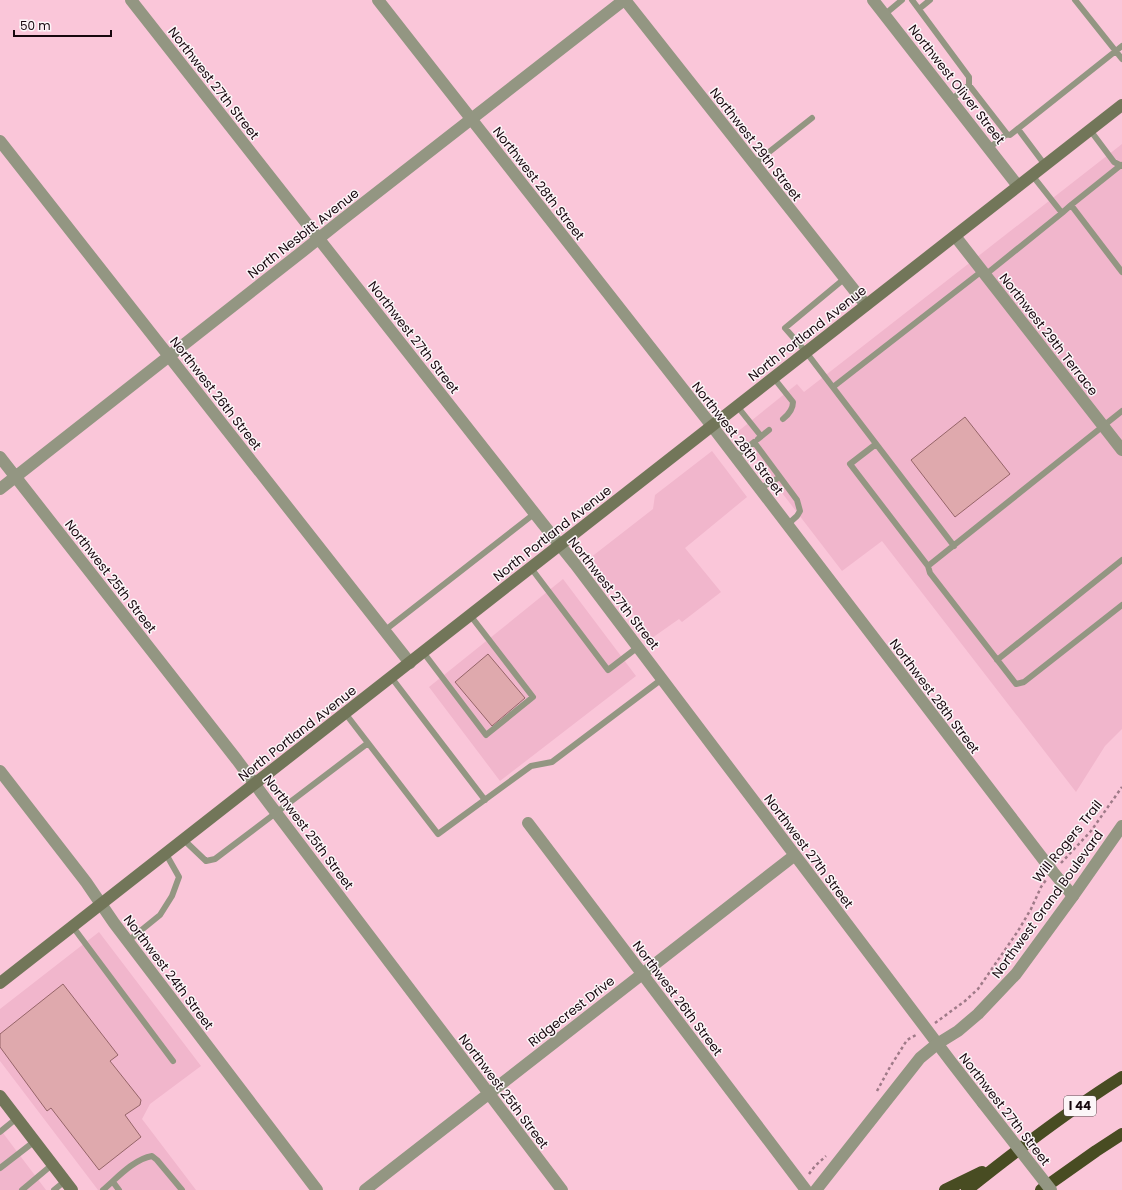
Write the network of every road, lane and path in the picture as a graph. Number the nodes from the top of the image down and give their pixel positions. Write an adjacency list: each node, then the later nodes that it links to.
1 (131, 0): 32 (street, Northwest 27th Street)
2 (378, 0): 18 (street, Northwest 28th Street)
3 (625, 0): 18 (street, North Nesbitt Avenue); 24 (street, Northwest 29th Street)
4 (873, 0): 10 (street, Northwest Oliver Street)
5 (902, 0): 10 (lane)
6 (912, 0): 9 (lane)
7 (930, 0): 9 (lane)
8 (1075, 0): 12 (lane)
9 (919, 9): 14 (lane)
10 (884, 15): 15 (street, Northwest Oliver Street)
11 (1122, 46): 12 (lane)
12 (1116, 51): 13 (lane); 19 (lane)
13 (1122, 59)
14 (970, 85): 15 (lane); 21 (lane)
15 (951, 100): 23 (street, Northwest Oliver Street)
16 (1122, 105): 20 (main road, North Portland Avenue)
17 (812, 118): 24 (lane)
18 (471, 120): 32 (street, North Nesbitt Avenue); 44 (street, Northwest 28th Street)
19 (1018, 129): 21 (lane); 25 (lane)
20 (1090, 130): 25 (main road, North Portland Avenue); 26 (lane)
21 (1007, 134): 23 (lane)
22 (0, 141): 38 (street, Northwest 26th Street)
23 (989, 148): 28 (street, Northwest Oliver Street)
24 (754, 164): 35 (street, Northwest 29th Street)
25 (1045, 165): 27 (main road, North Portland Avenue)
26 (1121, 166): 29 (lane)
27 (1032, 175): 28 (main road, North Portland Avenue); 30 (lane)
28 (1018, 186): 31 (main road, North Portland Avenue)
29 (1071, 205): 30 (lane); 33 (lane)
30 (1062, 213): 34 (lane)
31 (954, 236): 34 (street, Northwest 29th Terrace); 36 (main road, North Portland Avenue)
32 (318, 239): 38 (street, North Nesbitt Avenue); 57 (street, Northwest 27th Street)
33 (1122, 272)
34 (984, 273): 40 (lane); 45 (street, Northwest 29th Terrace)
35 (844, 279): 36 (street, Northwest 29th Street); 37 (lane)
36 (866, 305): 37 (main road, North Portland Avenue)
37 (806, 352): 39 (main road, North Portland Avenue); 40 (lane)
38 (170, 356): 53 (street, North Nesbitt Avenue); 66 (street, Northwest 26th Street)
39 (774, 377): 41 (main road, North Portland Avenue); 43 (lane)
40 (833, 387): 49 (lane)
41 (737, 406): 44 (main road, North Portland Avenue); 47 (lane)
42 (1122, 411): 45 (lane)
43 (783, 419)
44 (712, 426): 52 (street, Northwest 28th Street); 59 (main road, North Portland Avenue)
45 (1103, 426): 50 (street, Northwest 29th Terrace); 60 (lane)
46 (769, 430): 47 (lane)
47 (761, 436): 48 (lane)
48 (754, 442): 52 (lane); 54 (lane)
49 (876, 444): 60 (lane); 62 (lane)
50 (1122, 450)
51 (0, 457): 53 (street, Northwest 25th Street)
52 (735, 457): 55 (street, Northwest 28th Street)
53 (16, 477): 56 (street, North Nesbitt Avenue); 76 (street, Northwest 25th Street)
54 (780, 477): 55 (lane); 58 (lane)
55 (759, 488): 58 (street, Northwest 28th Street)
56 (0, 489)
57 (534, 514): 59 (street, Northwest 27th Street); 66 (lane)
58 (787, 525): 85 (street, Northwest 28th Street)
59 (560, 545): 63 (main road, North Portland Avenue); 67 (street, Northwest 27th Street)
60 (954, 546): 62 (lane)
61 (1122, 560): 69 (lane)
62 (928, 566): 69 (lane)
63 (531, 568): 65 (main road, North Portland Avenue); 67 (lane)
64 (1122, 605): 69 (lane)
65 (470, 615): 68 (main road, North Portland Avenue); 68 (lane)
66 (384, 631): 70 (street, Northwest 26th Street)
67 (638, 647): 72 (street, Northwest 27th Street)
68 (423, 652): 70 (main road, North Portland Avenue)
69 (997, 660)
70 (410, 663): 71 (main road, North Portland Avenue)
71 (392, 677): 73 (main road, North Portland Avenue); 78 (lane)
72 (662, 679): 78 (lane); 84 (street, Northwest 27th Street)
73 (345, 713): 74 (lane); 76 (main road, North Portland Avenue)
74 (368, 743): 78 (lane); 79 (lane)
75 (0, 771): 87 (street, Northwest 24th Street)
76 (255, 784): 79 (street, Northwest 25th Street); 82 (main road, North Portland Avenue)
77 (1122, 787): 85 (path, Will Rogers Trail)
78 (485, 800)
79 (276, 812): 82 (lane); 97 (street, Northwest 25th Street)
80 (528, 823): 90 (street, Northwest 26th Street)
81 (1122, 826): 86 (street, Northwest Grand Boulevard)
82 (184, 840): 83 (main road, North Portland Avenue)
83 (166, 854): 87 (main road, North Portland Avenue); 89 (lane)
84 (795, 855): 90 (street, Ridgecrest Drive); 94 (street, Northwest 27th Street)
85 (1053, 872): 86 (street, Northwest 28th Street); 92 (path, Will Rogers Trail)
86 (1073, 896): 94 (street, Northwest Grand Boulevard)
87 (102, 904): 88 (main road, North Portland Avenue); 89 (street, Northwest 24th Street)
88 (73, 927): 91 (main road, North Portland Avenue); 95 (lane)
89 (128, 941): 116 (street, Northwest 24th Street)
90 (642, 974): 97 (street, Ridgecrest Drive); 119 (street, Northwest 26th Street)
91 (0, 983)
92 (940, 1019)
93 (910, 1038): 98 (path)
94 (937, 1044): 120 (street, Northwest Grand Boulevard); 124 (street, Northwest 27th Street, bridge)
95 (173, 1061)
96 (1122, 1077): 106 (highway, I 44)
97 (489, 1093): 117 (street, Ridgecrest Drive); 118 (street, Northwest 25th Street)
98 (876, 1094)
99 (0, 1096): 100 (main road)
100 (17, 1118): 101 (lane); 103 (main road)
101 (0, 1132)
102 (1122, 1134): 123 (highway)
103 (35, 1141): 105 (main road); 108 (lane)
104 (826, 1156): 107 (path)
105 (53, 1164): 110 (main road); 111 (lane)
106 (1000, 1164): 121 (highway); 122 (highway, I 44)
107 (815, 1166)
108 (0, 1168)
109 (113, 1182): 113 (lane); 114 (lane); 115 (lane)
110 (69, 1186): 112 (lane)
111 (22, 1190)
112 (54, 1190)
113 (103, 1190)
114 (119, 1190)
115 (182, 1190)
116 (317, 1190)
117 (365, 1190)
118 (562, 1190)
119 (806, 1190)
120 (816, 1190)
121 (945, 1190)
122 (968, 1190)
123 (1041, 1190)
124 (1051, 1190)

